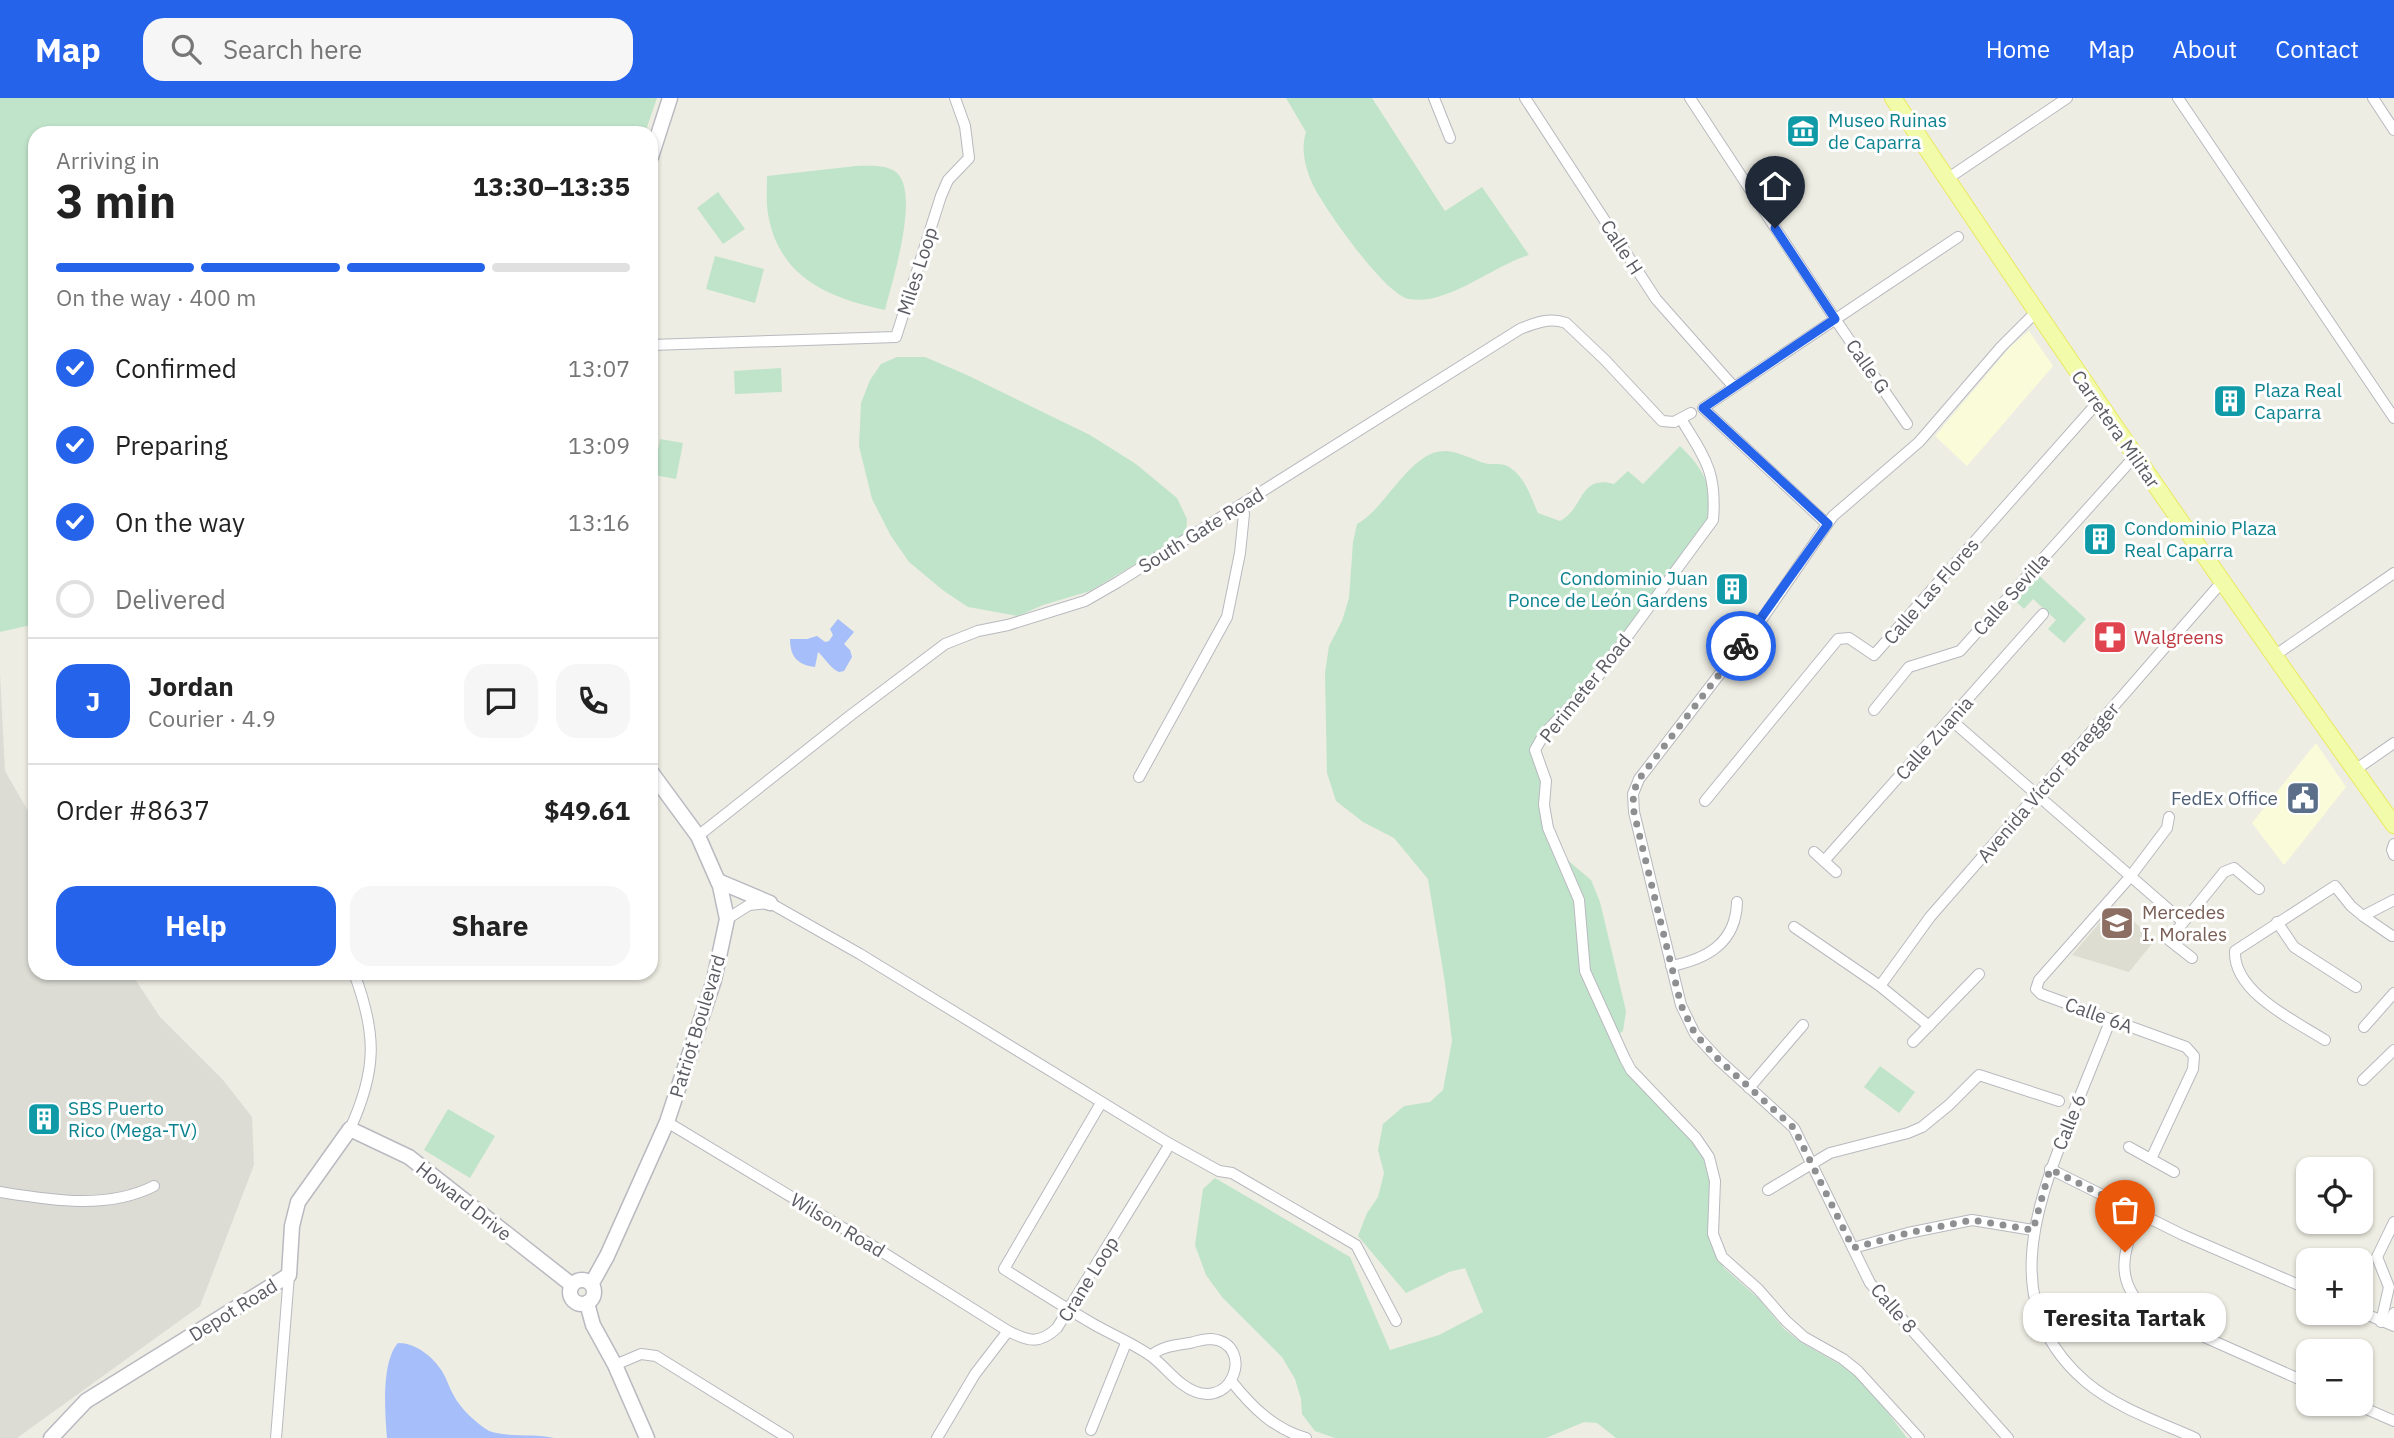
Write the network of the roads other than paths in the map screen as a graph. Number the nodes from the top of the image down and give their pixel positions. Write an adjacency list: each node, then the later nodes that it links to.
1 (670, 98): 11 (street)
2 (955, 98): 17 (street, Miles Loop)
3 (1434, 98): 12 (street)
4 (1525, 98): 18 (street, Calle H)
5 (1690, 98): 16 (street, Calle G)
6 (1893, 98): 13 (main road, Carretera Militar)
7 (2067, 98): 13 (street)
8 (2178, 98): 21 (street)
9 (2373, 98): 10 (street)
10 (2394, 130)
11 (658, 135)
12 (1450, 138)
13 (1947, 179): 15 (main road, Carretera Militar)
14 (1958, 237): 16 (street)
15 (2035, 313): 19 (main road, Carretera Militar); 26 (street)
16 (1835, 319): 18 (street); 23 (street, Calle G)
17 (658, 345)
18 (1733, 386): 26 (street)
19 (2098, 402): 24 (main road, Carretera Militar); 38 (street, Calle Las Flores)
20 (1691, 414): 22 (street)
21 (2394, 418)
22 (1681, 419): 25 (street, South Gate Road); 116 (street, Perimeter Road)
23 (1907, 424)
24 (2135, 456): 28 (main road, Carretera Militar); 31 (street, Calle Sevilla)
25 (1241, 505): 35 (street); 41 (street, South Gate Road)
26 (1828, 524): 60 (street, Calle 8)
27 (2394, 573): 30 (street)
28 (2221, 583): 30 (main road, Carretera Militar); 37 (street, Avenida Víctor Braegger)
29 (2043, 614): 32 (street, Calle Zuania)
30 (2274, 656): 34 (main road, Carretera Militar)
31 (1874, 710)
32 (1950, 719): 37 (street); 45 (street, Calle Zuania)
33 (2394, 743): 34 (street)
34 (2355, 770): 40 (main road, Carretera Militar)
35 (1139, 777)
36 (658, 782): 41 (street, Patriot Boulevard)
37 (2037, 794): 47 (street); 63 (street, Avenida Víctor Braegger)
38 (1705, 801)
39 (2169, 817): 47 (street)
40 (2394, 825)
41 (698, 836): 48 (street, Patriot Boulevard)
42 (2394, 844): 44 (street)
43 (1814, 852): 45 (street)
44 (2394, 855)
45 (1824, 861): 46 (street)
46 (1836, 872)
47 (2130, 877): 55 (street); 66 (street, Calle 6A)
48 (717, 880): 52 (street); 54 (street, Patriot Boulevard)
49 (2259, 889): 55 (street)
50 (2394, 900): 53 (street)
51 (1737, 902): 60 (street)
52 (770, 903): 54 (street); 76 (street)
53 (2363, 916): 56 (street); 58 (street)
54 (727, 919): 77 (street, Patriot Boulevard)
55 (2182, 921): 59 (street)
56 (2277, 922): 64 (street); 70 (street)
57 (1794, 927): 63 (street)
58 (2392, 936)
59 (2192, 958)
60 (1671, 966): 74 (street, Calle 8)
61 (1979, 974): 68 (street)
62 (356, 980): 78 (street, Depot Road)
63 (1880, 986): 68 (street)
64 (2356, 987)
65 (2394, 993): 69 (street)
66 (2111, 1019): 81 (street, Calle 6A); 83 (street, Calle 6)
67 (1803, 1025): 74 (street)
68 (1929, 1026): 71 (street)
69 (2364, 1027)
70 (2325, 1040)
71 (1913, 1042)
72 (2394, 1050): 73 (street)
73 (2363, 1080)
74 (1749, 1088): 82 (street, Calle 8)
75 (2059, 1101): 82 (street)
76 (1101, 1103): 79 (street); 97 (street)
77 (667, 1122): 93 (street, Patriot Boulevard); 101 (street, Wilson Road)
78 (350, 1129): 92 (street, Depot Road); 95 (street, Howard Drive)
79 (1170, 1144): 97 (street, Crane Loop); 99 (street)
80 (2129, 1147): 81 (street)
81 (2151, 1159): 84 (street)
82 (1812, 1163): 86 (street); 91 (street, Calle 8)
83 (2050, 1169): 88 (street); 90 (street, Calle 6)
84 (2174, 1172)
85 (154, 1186): 87 (street)
86 (1768, 1190)
87 (0, 1192)
88 (2139, 1213): 94 (street); 105 (street)
89 (2394, 1222): 100 (street)
90 (2033, 1230): 91 (street); 118 (street, Calle 6)
91 (1853, 1248): 117 (street, Calle 8)
92 (289, 1275): 110 (street, Depot Road); 111 (street)
93 (592, 1283): 95 (street); 96 (street)
94 (2296, 1284)
95 (572, 1285): 96 (street)
96 (587, 1303): 104 (street)
97 (1070, 1311): 101 (street, Crane Loop); 102 (street)
98 (2394, 1313): 100 (street)
99 (1396, 1321)
100 (2388, 1324)
101 (1008, 1331): 114 (street)
102 (1126, 1343): 103 (street); 109 (street)
103 (1151, 1356): 106 (street); 106 (street)
104 (615, 1365): 112 (street); 113 (street)
105 (2296, 1378)
106 (1232, 1382): 115 (street)
107 (2373, 1412): 108 (street)
108 (2394, 1421)
109 (1091, 1430)
110 (51, 1438)
111 (276, 1438)
112 (647, 1438)
113 (788, 1438)
114 (937, 1438)
115 (1306, 1438)
116 (1919, 1438)
117 (2008, 1438)
118 (2195, 1438)

